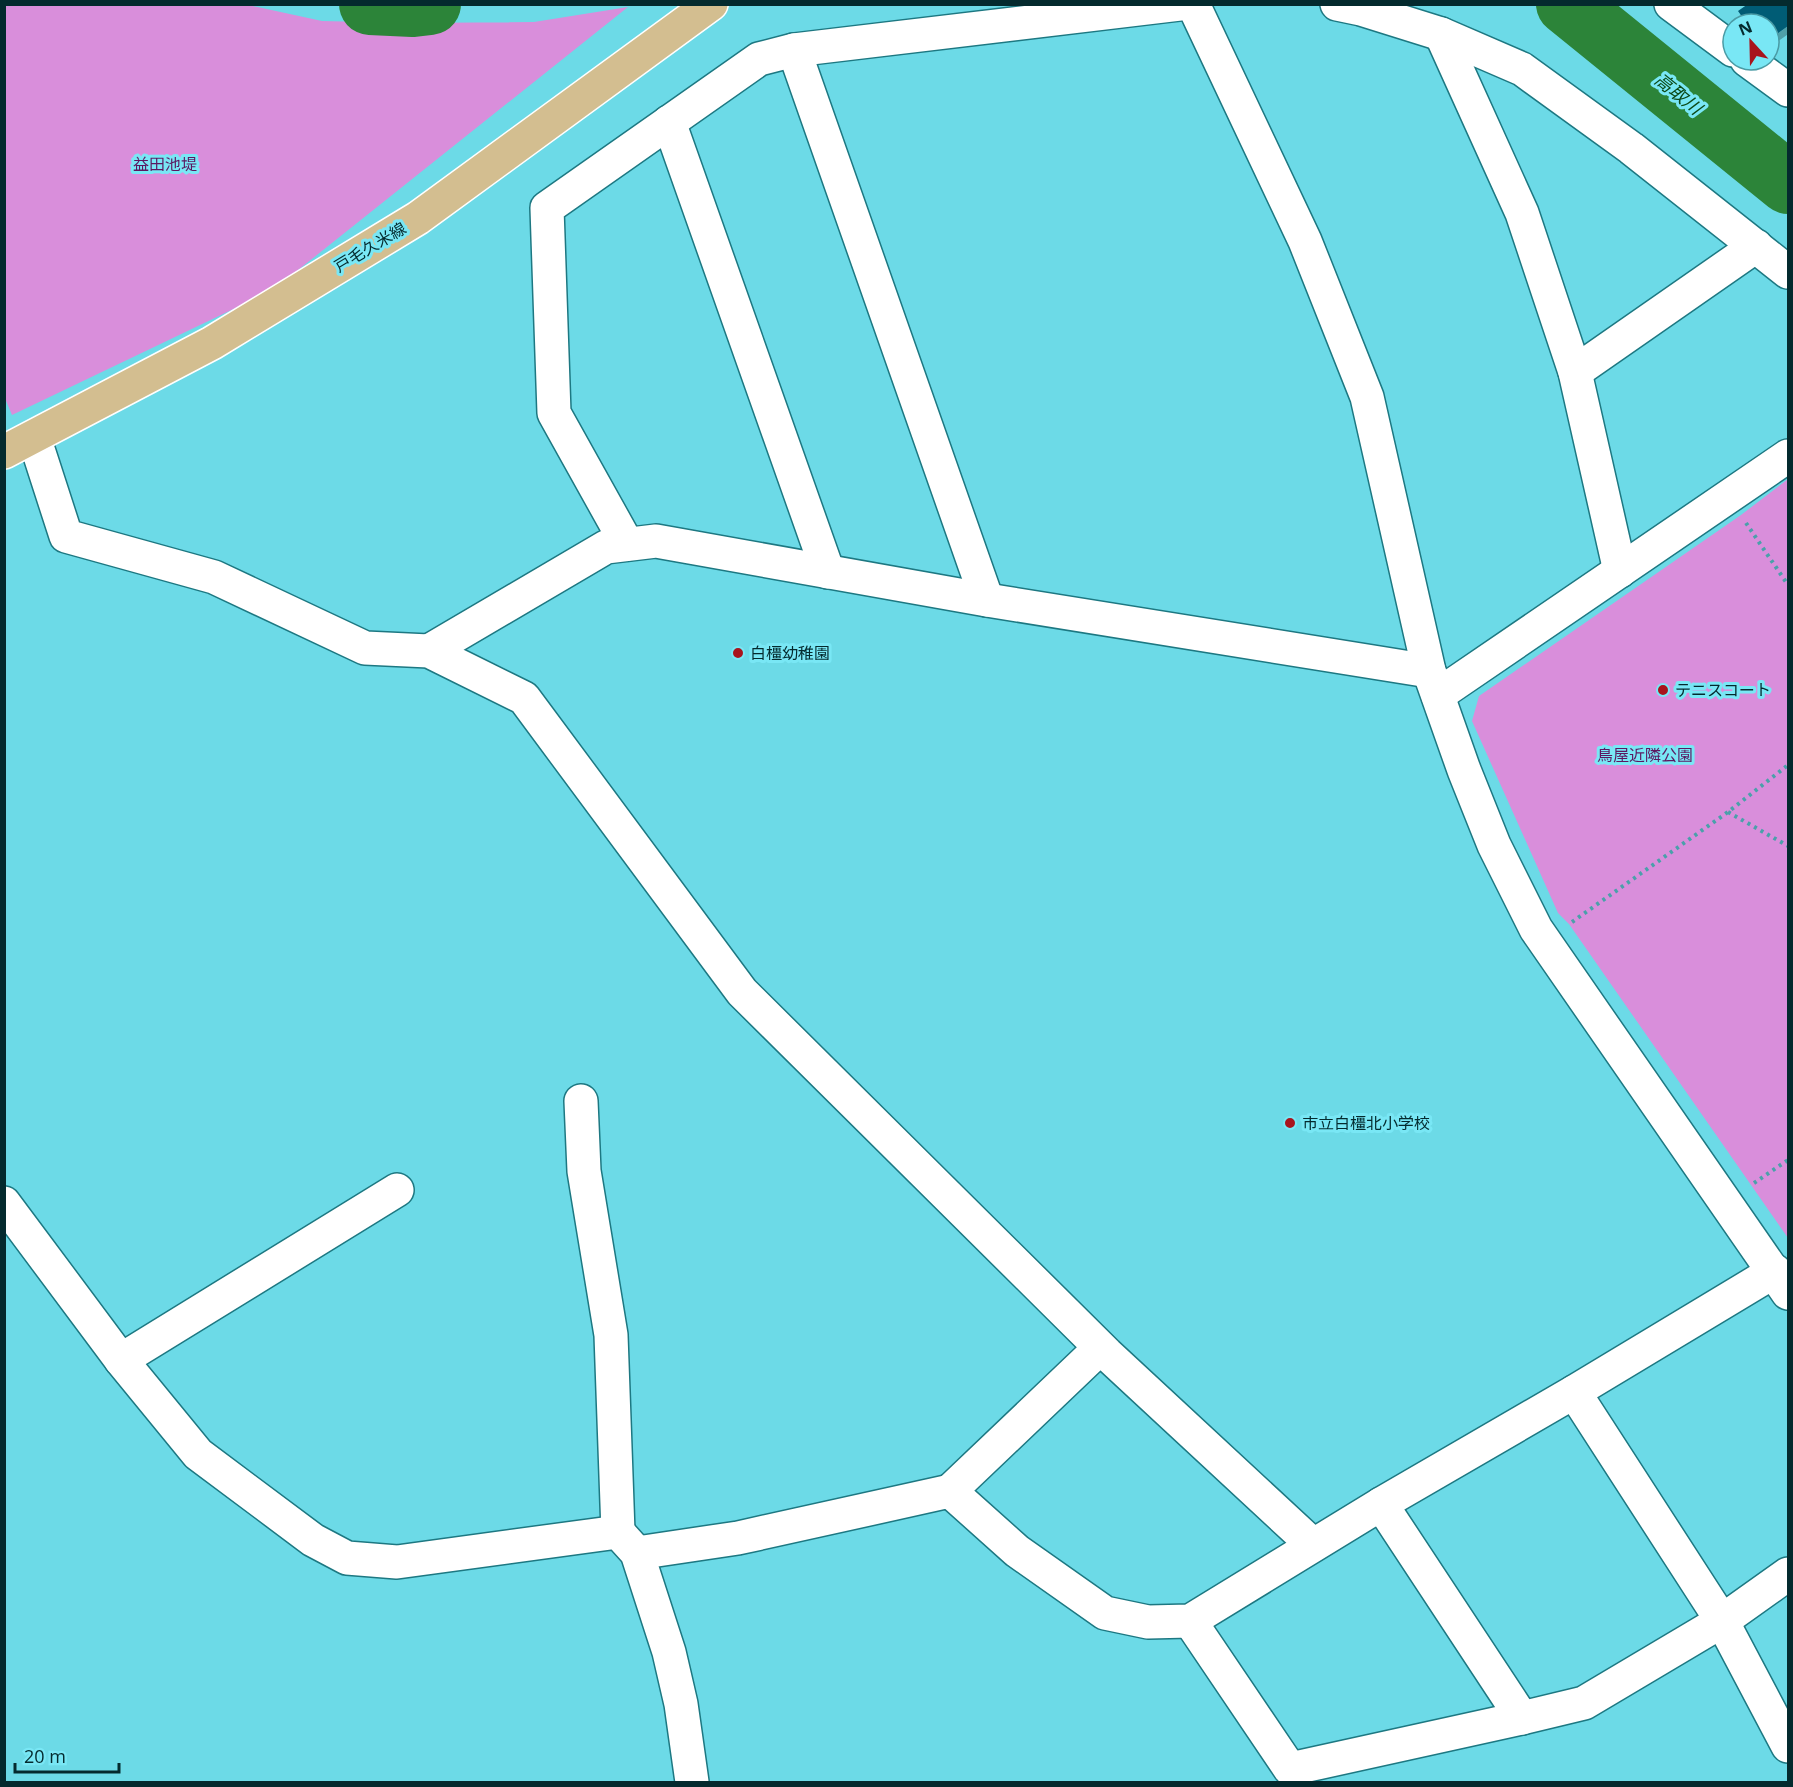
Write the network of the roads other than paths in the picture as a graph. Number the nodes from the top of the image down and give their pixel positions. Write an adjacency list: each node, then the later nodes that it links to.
1 (711, 4): 15 (main road, 戸毛久米線)
2 (1180, 4): 8 (street)
3 (1193, 4): 23 (street)
4 (1337, 4): 6 (street)
5 (1691, 9): 7 (street)
6 (1441, 34): 12 (street); 14 (street)
7 (1721, 38)
8 (794, 50): 11 (street); 21 (street)
9 (1763, 72): 10 (street)
10 (1788, 90)
11 (669, 122): 18 (street); 20 (street)
12 (1756, 246): 13 (street); 14 (street)
13 (1788, 272)
14 (1575, 372): 19 (street)
15 (34, 437): 16 (main road, 戸毛久米線); 22 (street)
16 (4, 452)
17 (1788, 456): 19 (street)
18 (627, 544): 20 (street); 22 (street)
19 (1620, 571): 23 (street)
20 (828, 572): 21 (street)
21 (987, 600): 23 (street)
22 (429, 651): 28 (street)
23 (1433, 683): 27 (street)
24 (580, 1101): 33 (street)
25 (397, 1190): 29 (street)
26 (4, 1203): 29 (street)
27 (1782, 1282): 30 (street)
28 (1100, 1348): 31 (street); 34 (street)
29 (121, 1360): 33 (street)
30 (1574, 1392): 32 (street); 37 (street)
31 (950, 1491): 33 (street); 36 (street)
32 (1381, 1504): 34 (street); 38 (street)
33 (627, 1542): 40 (street)
34 (1313, 1545): 36 (street)
35 (1788, 1574): 37 (street)
36 (1190, 1621): 38 (street)
37 (1722, 1621): 38 (street); 39 (street)
38 (1522, 1718)
39 (1788, 1746)
40 (692, 1782)

